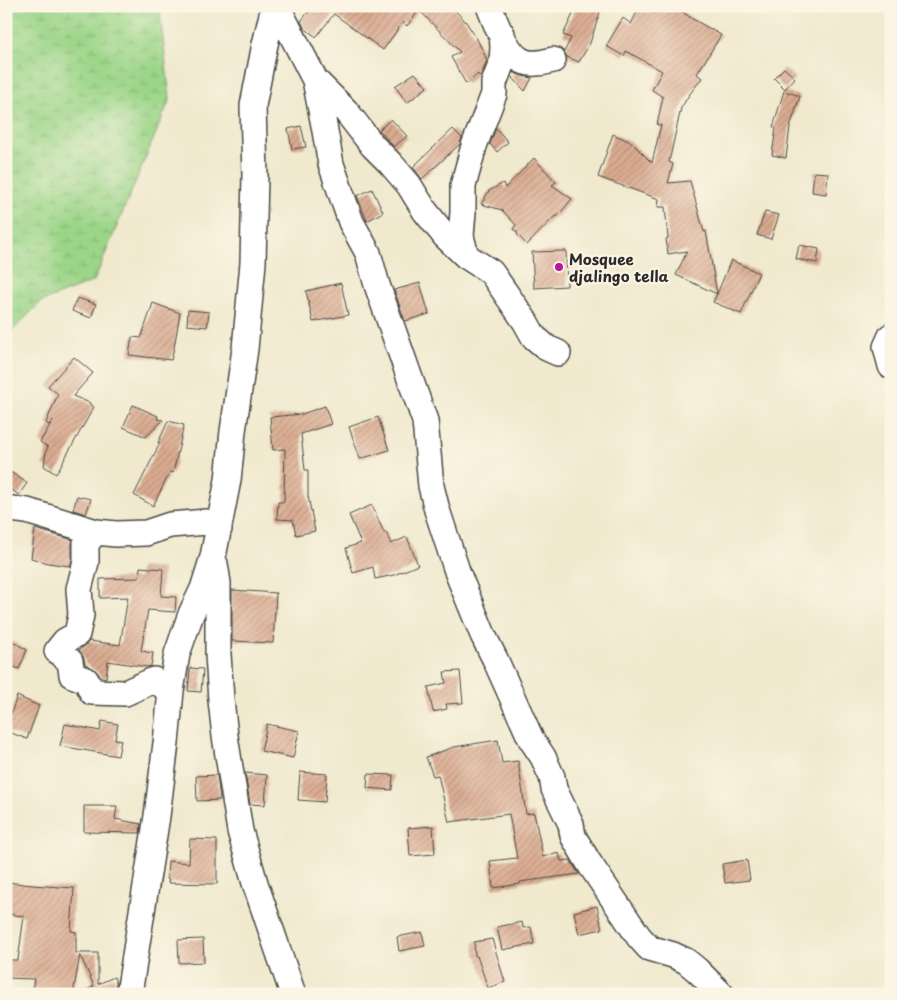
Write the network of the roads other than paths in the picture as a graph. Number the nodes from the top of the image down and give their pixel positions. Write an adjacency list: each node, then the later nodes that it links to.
1 (276, 6): 5 (street); 11 (street)
2 (489, 6): 3 (street)
3 (502, 34): 4 (street); 6 (street)
4 (553, 60)
5 (315, 80): 6 (street); 17 (street)
6 (466, 256): 8 (street)
7 (891, 336): 9 (street)
8 (558, 353)
9 (891, 366)
10 (6, 511): 12 (street)
11 (219, 529): 12 (street); 13 (street)
12 (96, 532): 14 (street)
13 (213, 557): 14 (street); 16 (street)
14 (171, 692): 15 (street)
15 (129, 994)
16 (293, 994)
17 (721, 994)

